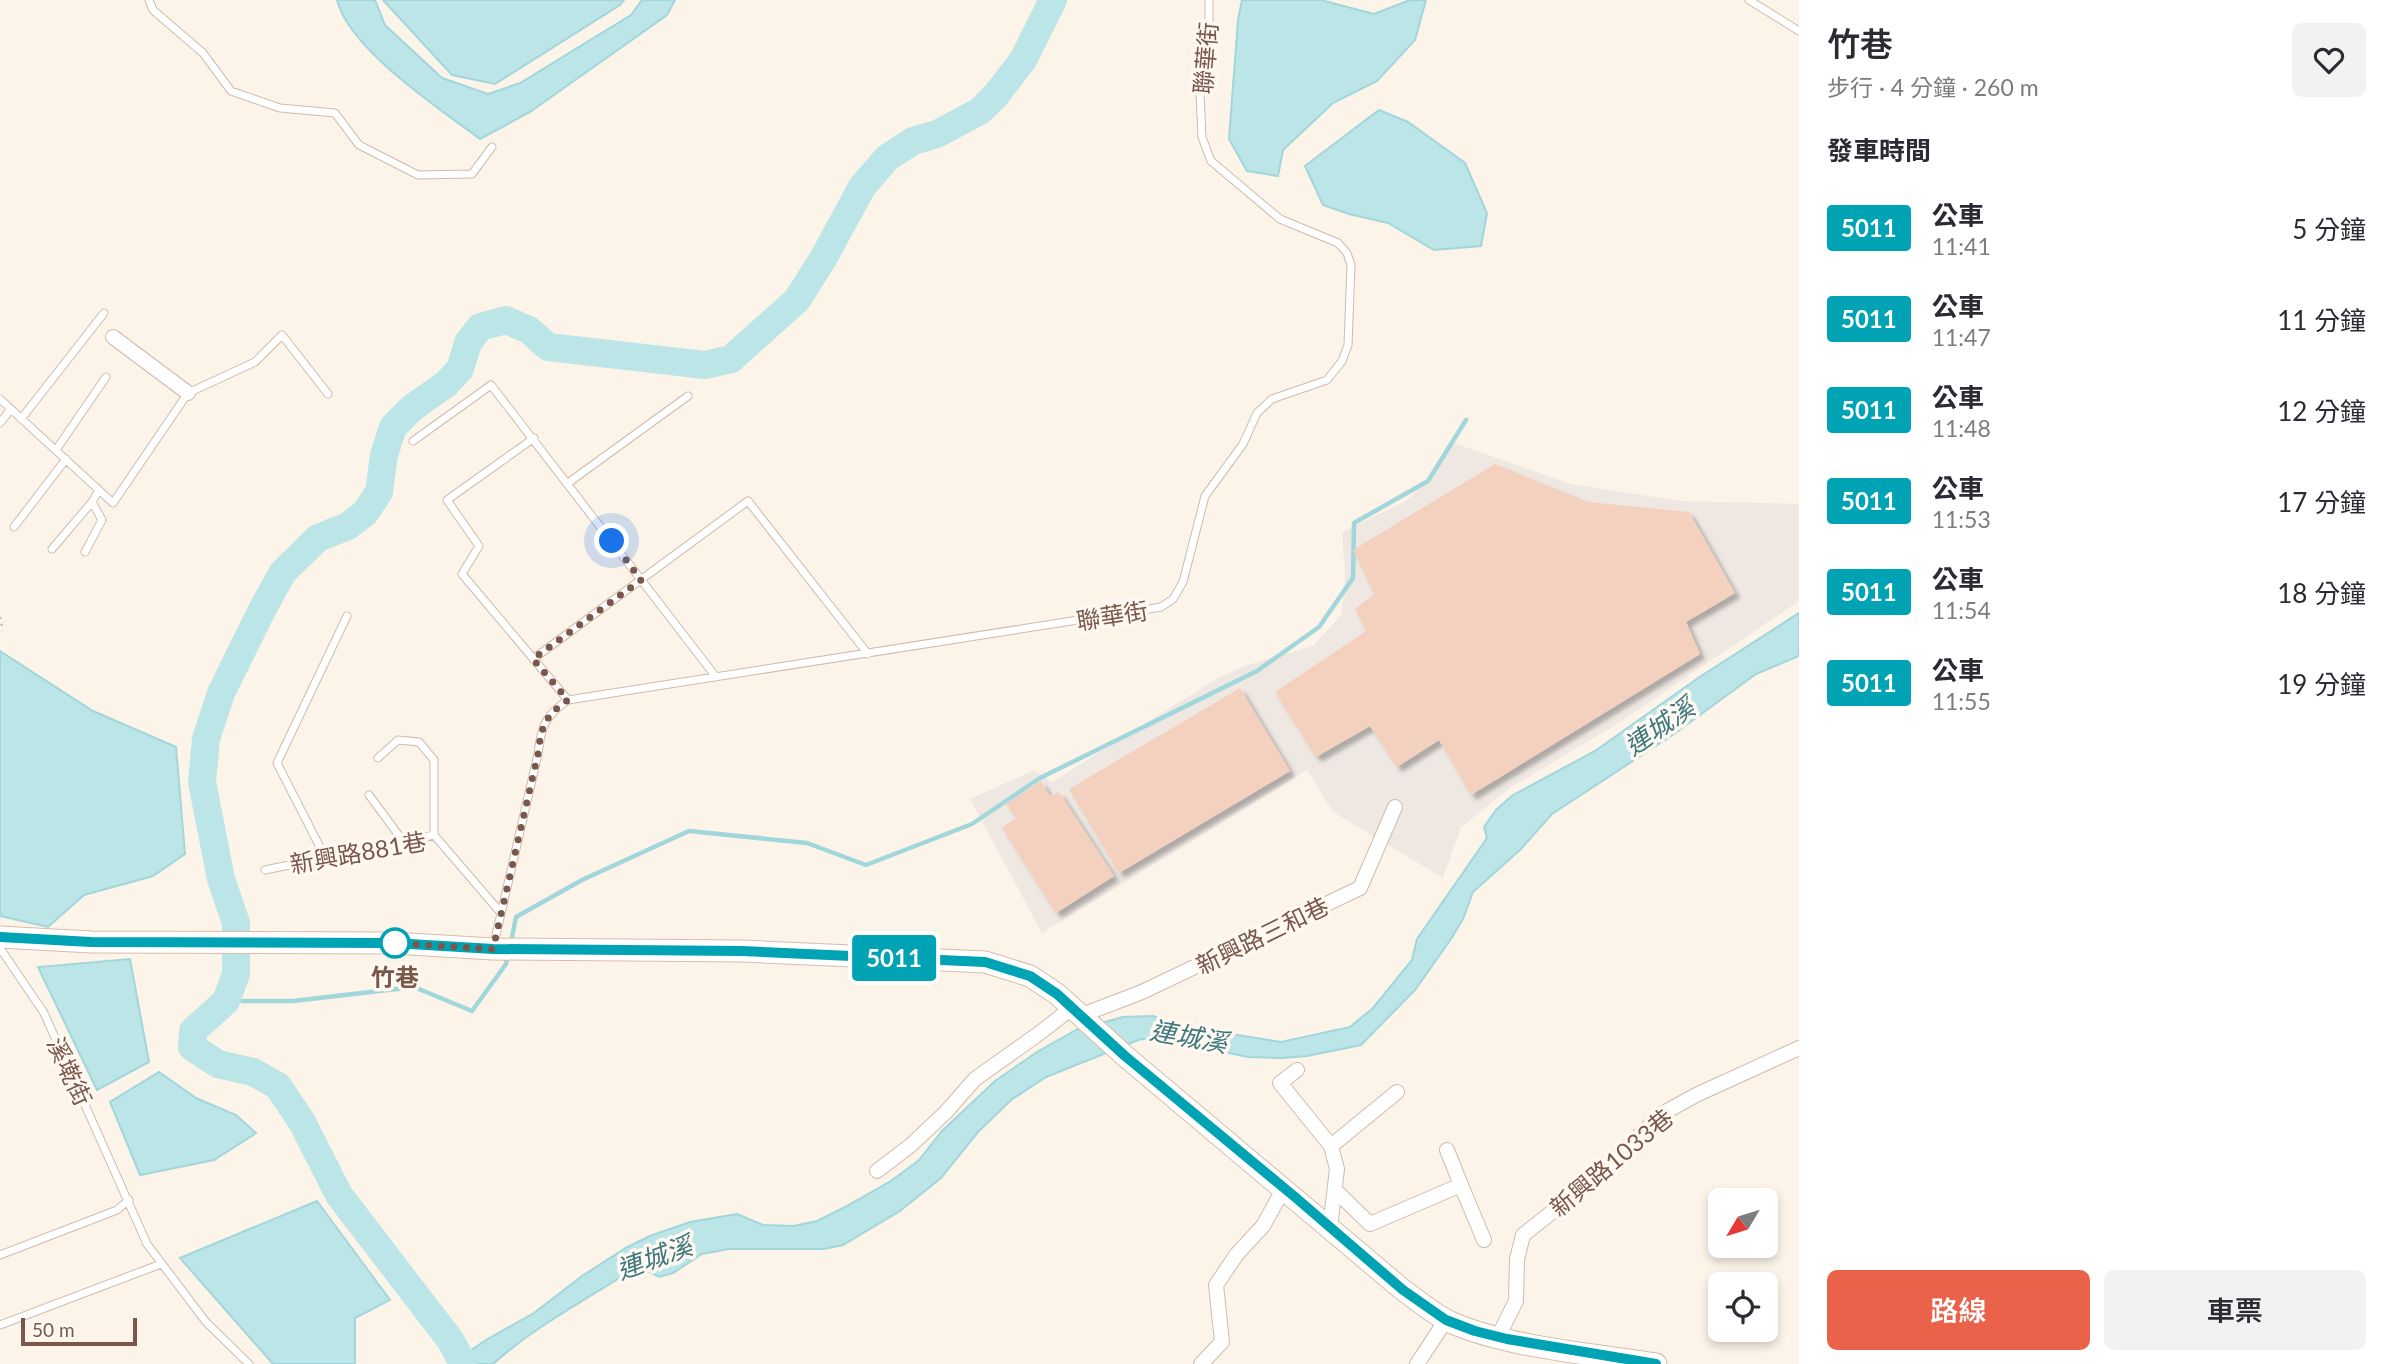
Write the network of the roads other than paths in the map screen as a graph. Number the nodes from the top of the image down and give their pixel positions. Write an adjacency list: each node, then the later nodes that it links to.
1 (149, 0): 5 (lane)
2 (1209, 0): 28 (lane, 聯華街)
3 (1749, 0): 4 (lane)
4 (1799, 31)
5 (492, 148)
6 (104, 313): 14 (lane)
7 (113, 337): 9 (street)
8 (106, 377): 18 (lane)
9 (188, 393): 10 (lane); 21 (lane)
10 (328, 394)
11 (688, 396): 20 (lane)
12 (0, 398): 13 (lane)
13 (11, 410): 14 (lane); 15 (lane)
14 (21, 419): 18 (lane)
15 (0, 423)
16 (534, 438): 17 (lane); 20 (lane); 29 (lane)
17 (413, 441)
18 (56, 450): 19 (lane)
19 (66, 459): 21 (lane); 23 (lane)
20 (568, 483): 26 (lane)
21 (99, 490): 22 (lane)
22 (92, 502): 24 (lane); 25 (lane)
23 (14, 527)
24 (52, 549)
25 (85, 552)
26 (641, 580): 28 (lane); 29 (lane); 30 (lane)
27 (347, 616): 37 (lane)
28 (868, 654): 30 (lane, 聯華街)
29 (533, 659): 31 (lane)
30 (716, 677): 31 (lane, 聯華街)
31 (568, 700): 39 (lane)
32 (378, 758): 35 (lane)
33 (369, 795): 36 (lane)
34 (1395, 807): 43 (street, 新興路三和巷)
35 (435, 835): 36 (lane, 新興路881巷); 39 (lane, 新興路881巷)
36 (403, 841): 37 (lane, 新興路881巷)
37 (325, 857): 38 (lane, 新興路881巷)
38 (265, 870)
39 (501, 913): 42 (lane)
40 (0, 937): 42 (street)
41 (0, 948): 53 (lane, 溪墘街)
42 (504, 949): 43 (street)
43 (1080, 1014): 49 (street, 新興路三和巷); 51 (street)
44 (1799, 1048): 60 (street, 新興路1033巷)
45 (1297, 1070): 47 (street)
46 (1397, 1092): 47 (street)
47 (1331, 1146): 52 (street)
48 (1447, 1150): 50 (street)
49 (877, 1171)
50 (1461, 1185): 52 (street); 55 (street)
51 (1284, 1188): 54 (street); 62 (street)
52 (1335, 1190): 54 (street)
53 (129, 1200): 56 (lane); 57 (lane, 溪墘街)
54 (1330, 1228): 58 (street)
55 (1484, 1240)
56 (0, 1255)
57 (161, 1264): 59 (lane); 61 (lane, 溪墘街)
58 (1446, 1320): 60 (street); 63 (street)
59 (0, 1325)
60 (1498, 1337): 64 (street)
61 (249, 1364)
62 (1201, 1364)
63 (1417, 1364)
64 (1656, 1364)

